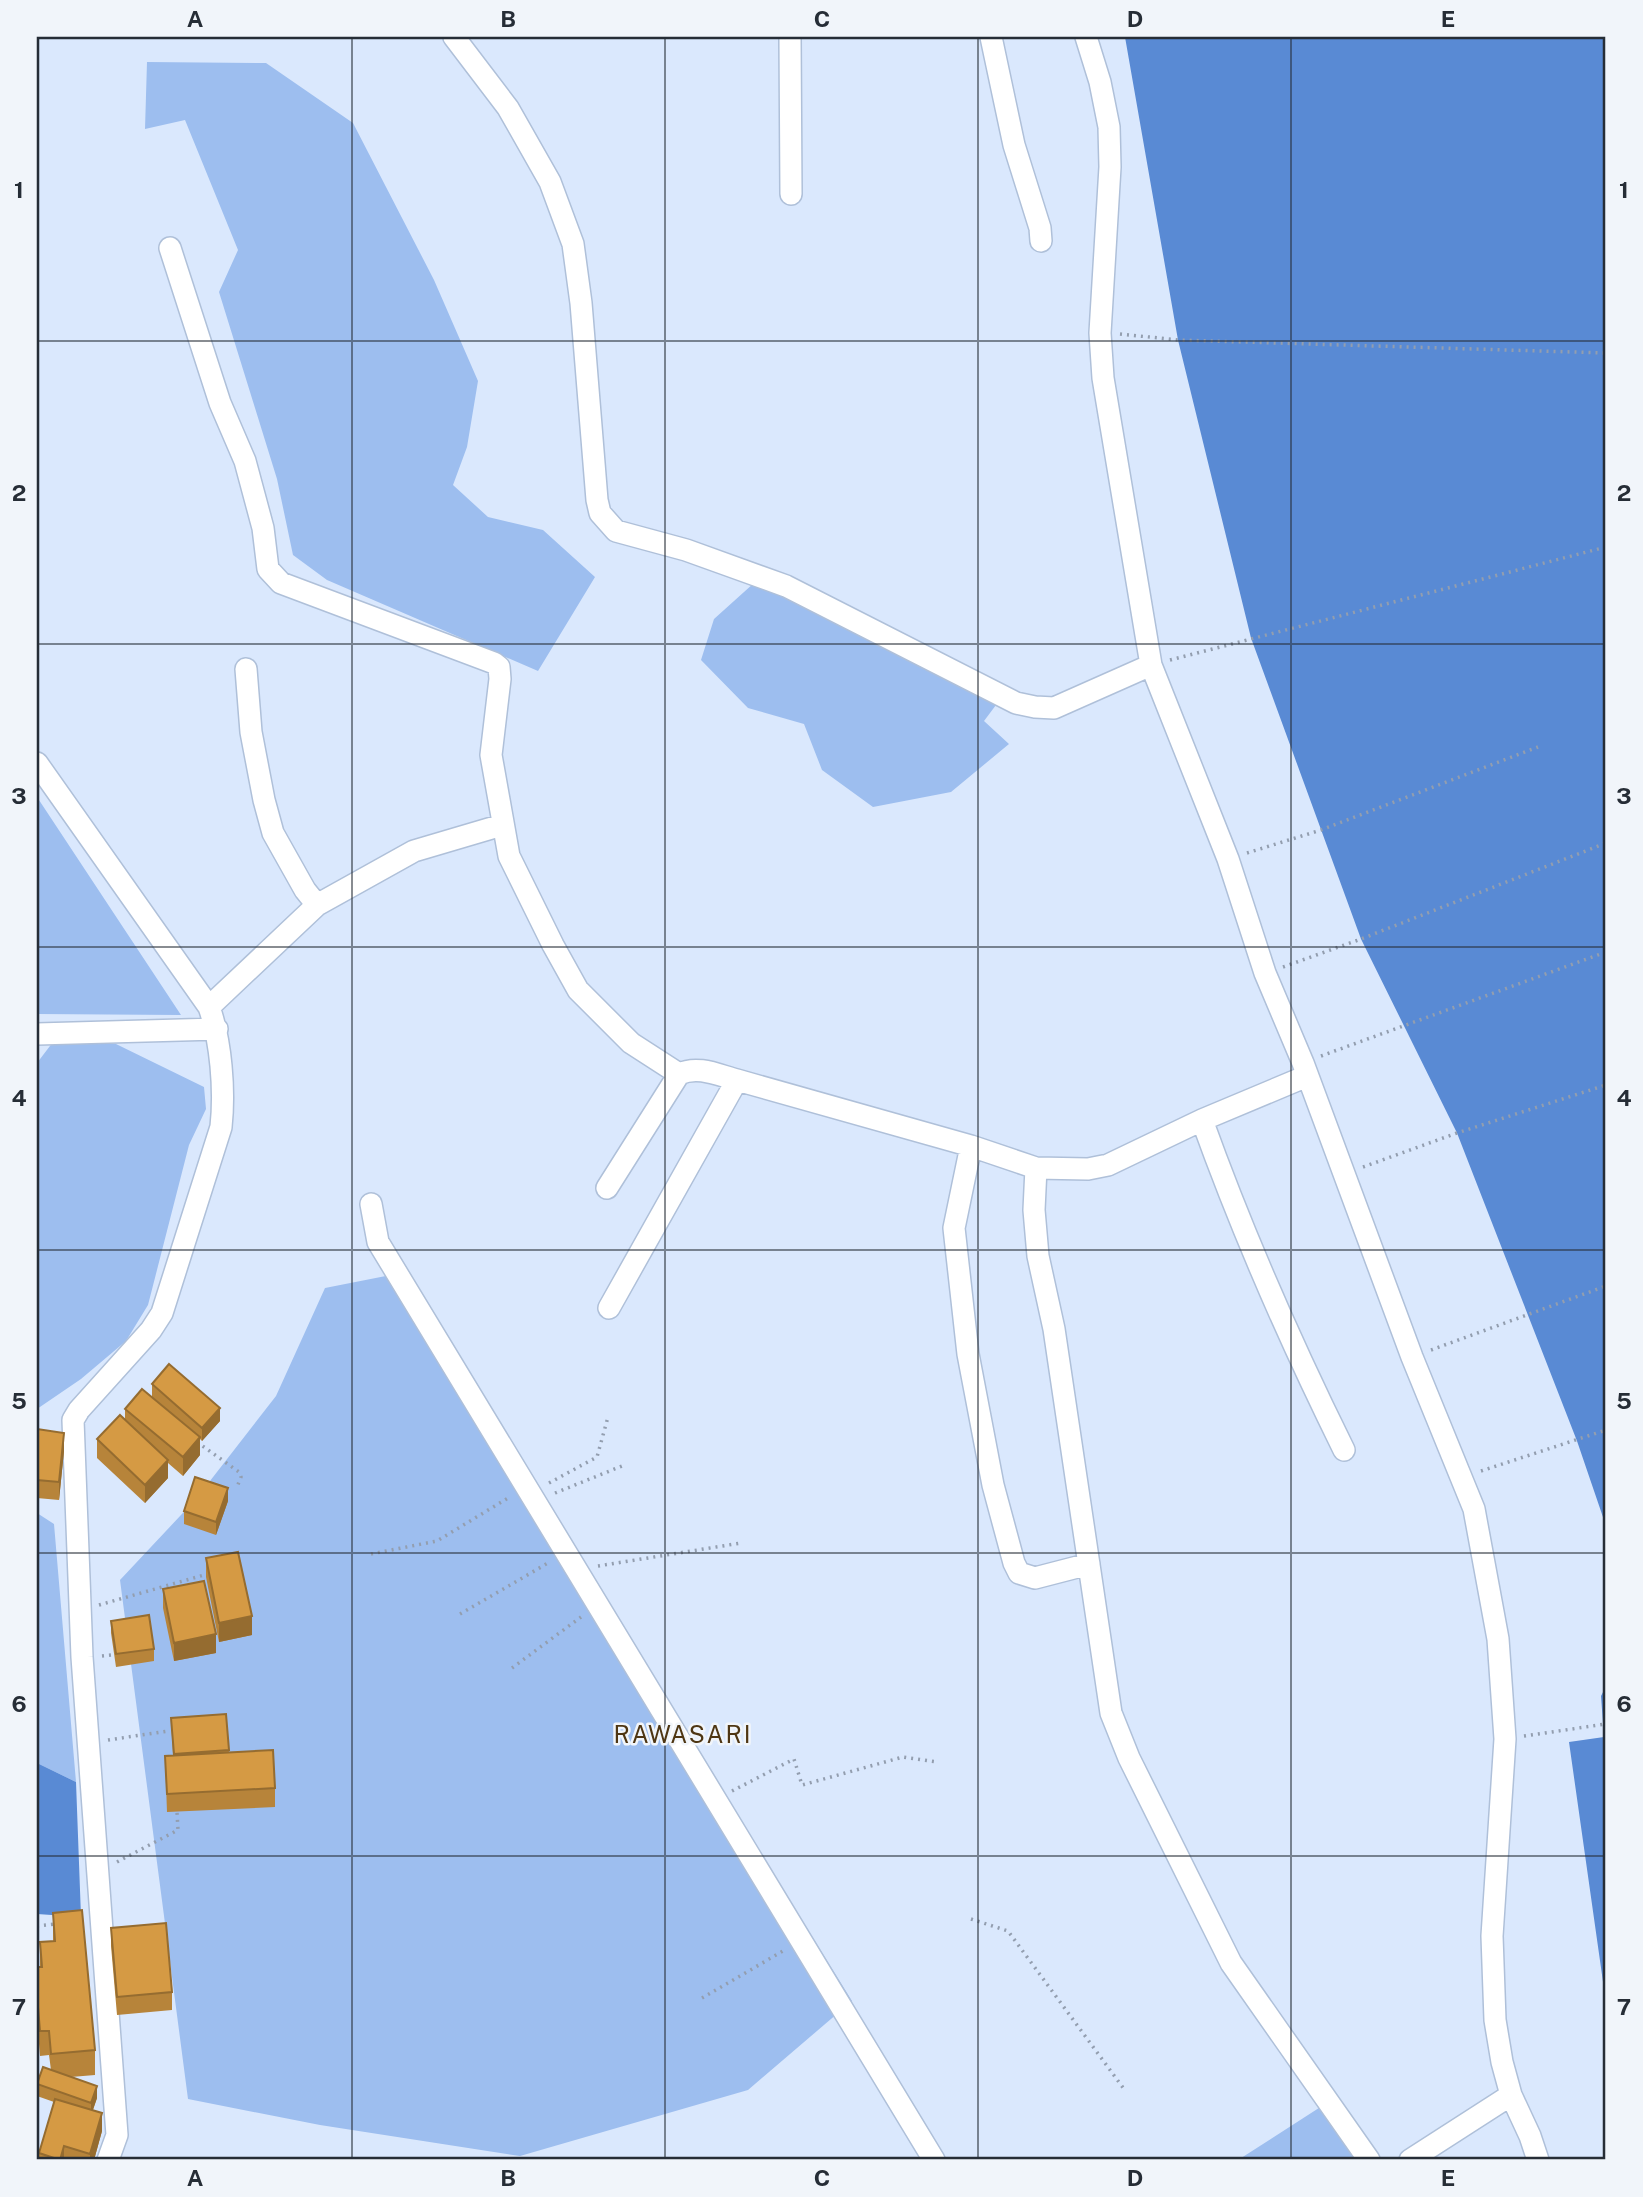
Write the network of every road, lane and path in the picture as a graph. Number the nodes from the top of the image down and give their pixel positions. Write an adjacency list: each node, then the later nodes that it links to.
1 (455, 37): 11 (street)
2 (790, 37): 5 (street)
3 (991, 37): 6 (street)
4 (1086, 37): 8 (street)
5 (791, 194)
6 (1041, 242)
7 (170, 248): 15 (street)
8 (1100, 333): 9 (path); 11 (street)
9 (1606, 353)
10 (1606, 547): 11 (path)
11 (1152, 665): 17 (street)
12 (246, 669): 18 (street)
13 (1538, 747): 17 (path)
14 (37, 763): 21 (street)
15 (502, 825): 18 (street); 25 (street)
16 (1606, 843): 20 (path)
17 (1228, 859): 20 (street)
18 (317, 905): 21 (street)
19 (1606, 952): 24 (path)
20 (1265, 973): 24 (street)
21 (209, 1007): 22 (street)
22 (217, 1029): 23 (street); 53 (street)
23 (37, 1034)
24 (1305, 1070): 28 (street); 31 (street)
25 (680, 1074): 26 (street); 32 (street)
26 (737, 1080): 29 (street); 35 (street)
27 (1606, 1085): 31 (path)
28 (1202, 1120): 30 (street); 40 (street)
29 (971, 1146): 30 (street); 48 (street)
30 (1036, 1168): 48 (street)
31 (1345, 1173): 36 (street)
32 (607, 1188)
33 (371, 1205): 44 (street)
34 (1606, 1286): 36 (path)
35 (609, 1308)
36 (1412, 1357): 42 (street)
37 (608, 1417): 44 (path)
38 (1606, 1430): 42 (path)
39 (189, 1435): 43 (path)
40 (1344, 1450)
41 (622, 1465): 44 (path)
42 (1462, 1477): 58 (street)
43 (236, 1488)
44 (529, 1494): 46 (path); 47 (street)
45 (741, 1543): 47 (path)
46 (371, 1554)
47 (570, 1561): 52 (street); 54 (path)
48 (1088, 1564): 73 (street)
49 (204, 1575): 50 (path)
50 (163, 1586): 51 (path); 53 (path)
51 (165, 1594)
52 (596, 1605): 55 (path); 61 (street)
53 (80, 1610): 59 (street)
54 (460, 1614)
55 (512, 1668)
56 (1606, 1724): 58 (path)
57 (168, 1731): 59 (path)
58 (1505, 1740): 70 (street)
59 (89, 1743): 63 (street)
60 (937, 1762): 61 (path)
61 (715, 1800): 67 (street)
62 (177, 1812): 63 (path)
63 (96, 1872): 71 (street)
64 (971, 1919): 69 (path)
65 (62, 1923): 66 (path)
66 (37, 1926)
67 (800, 1941): 68 (path); 72 (street)
68 (702, 1998)
69 (1124, 2089)
70 (1511, 2095): 74 (street); 75 (street)
71 (108, 2160)
72 (934, 2160)
73 (1369, 2160)
74 (1410, 2160)
75 (1538, 2160)

